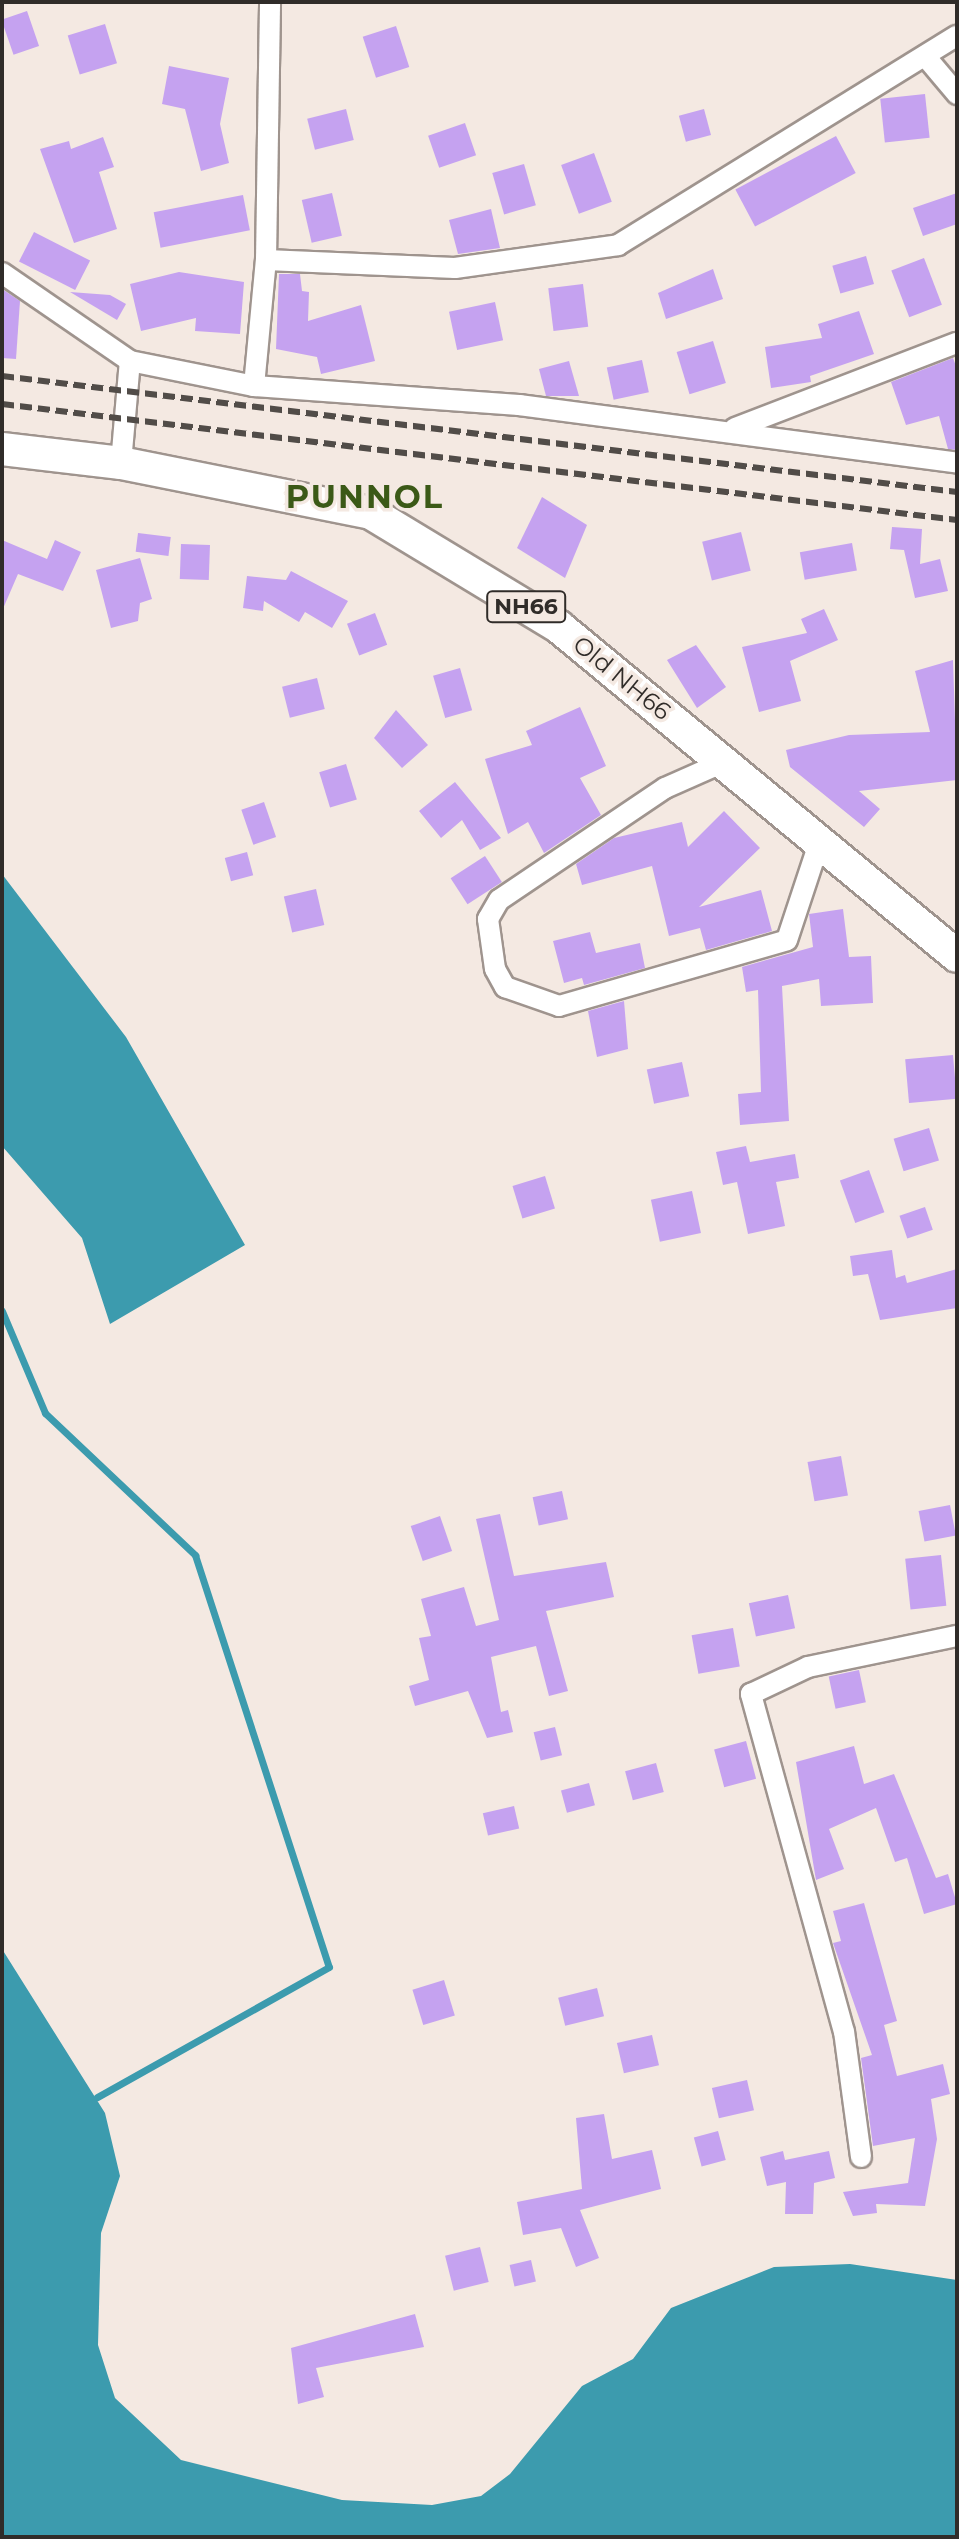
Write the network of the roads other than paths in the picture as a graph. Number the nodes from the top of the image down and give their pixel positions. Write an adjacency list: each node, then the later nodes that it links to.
1 (270, 2): 5 (street)
2 (957, 36): 3 (street)
3 (925, 56): 4 (street); 5 (street)
4 (957, 94)
5 (266, 260): 9 (street)
6 (2, 273): 8 (street)
7 (957, 343): 10 (street)
8 (130, 361): 9 (street); 12 (street)
9 (254, 386): 10 (street)
10 (732, 429): 13 (street)
11 (2, 449): 12 (main road, Old NH66 / NH66)
12 (121, 463): 14 (main road, Old NH66 / NH66)
13 (957, 463)
14 (724, 762): 15 (main road, Old NH66 / NH66); 15 (street)
15 (819, 843): 16 (main road, Old NH66 / NH66)
16 (957, 956)
17 (957, 1636): 18 (street)
18 (861, 2157)

